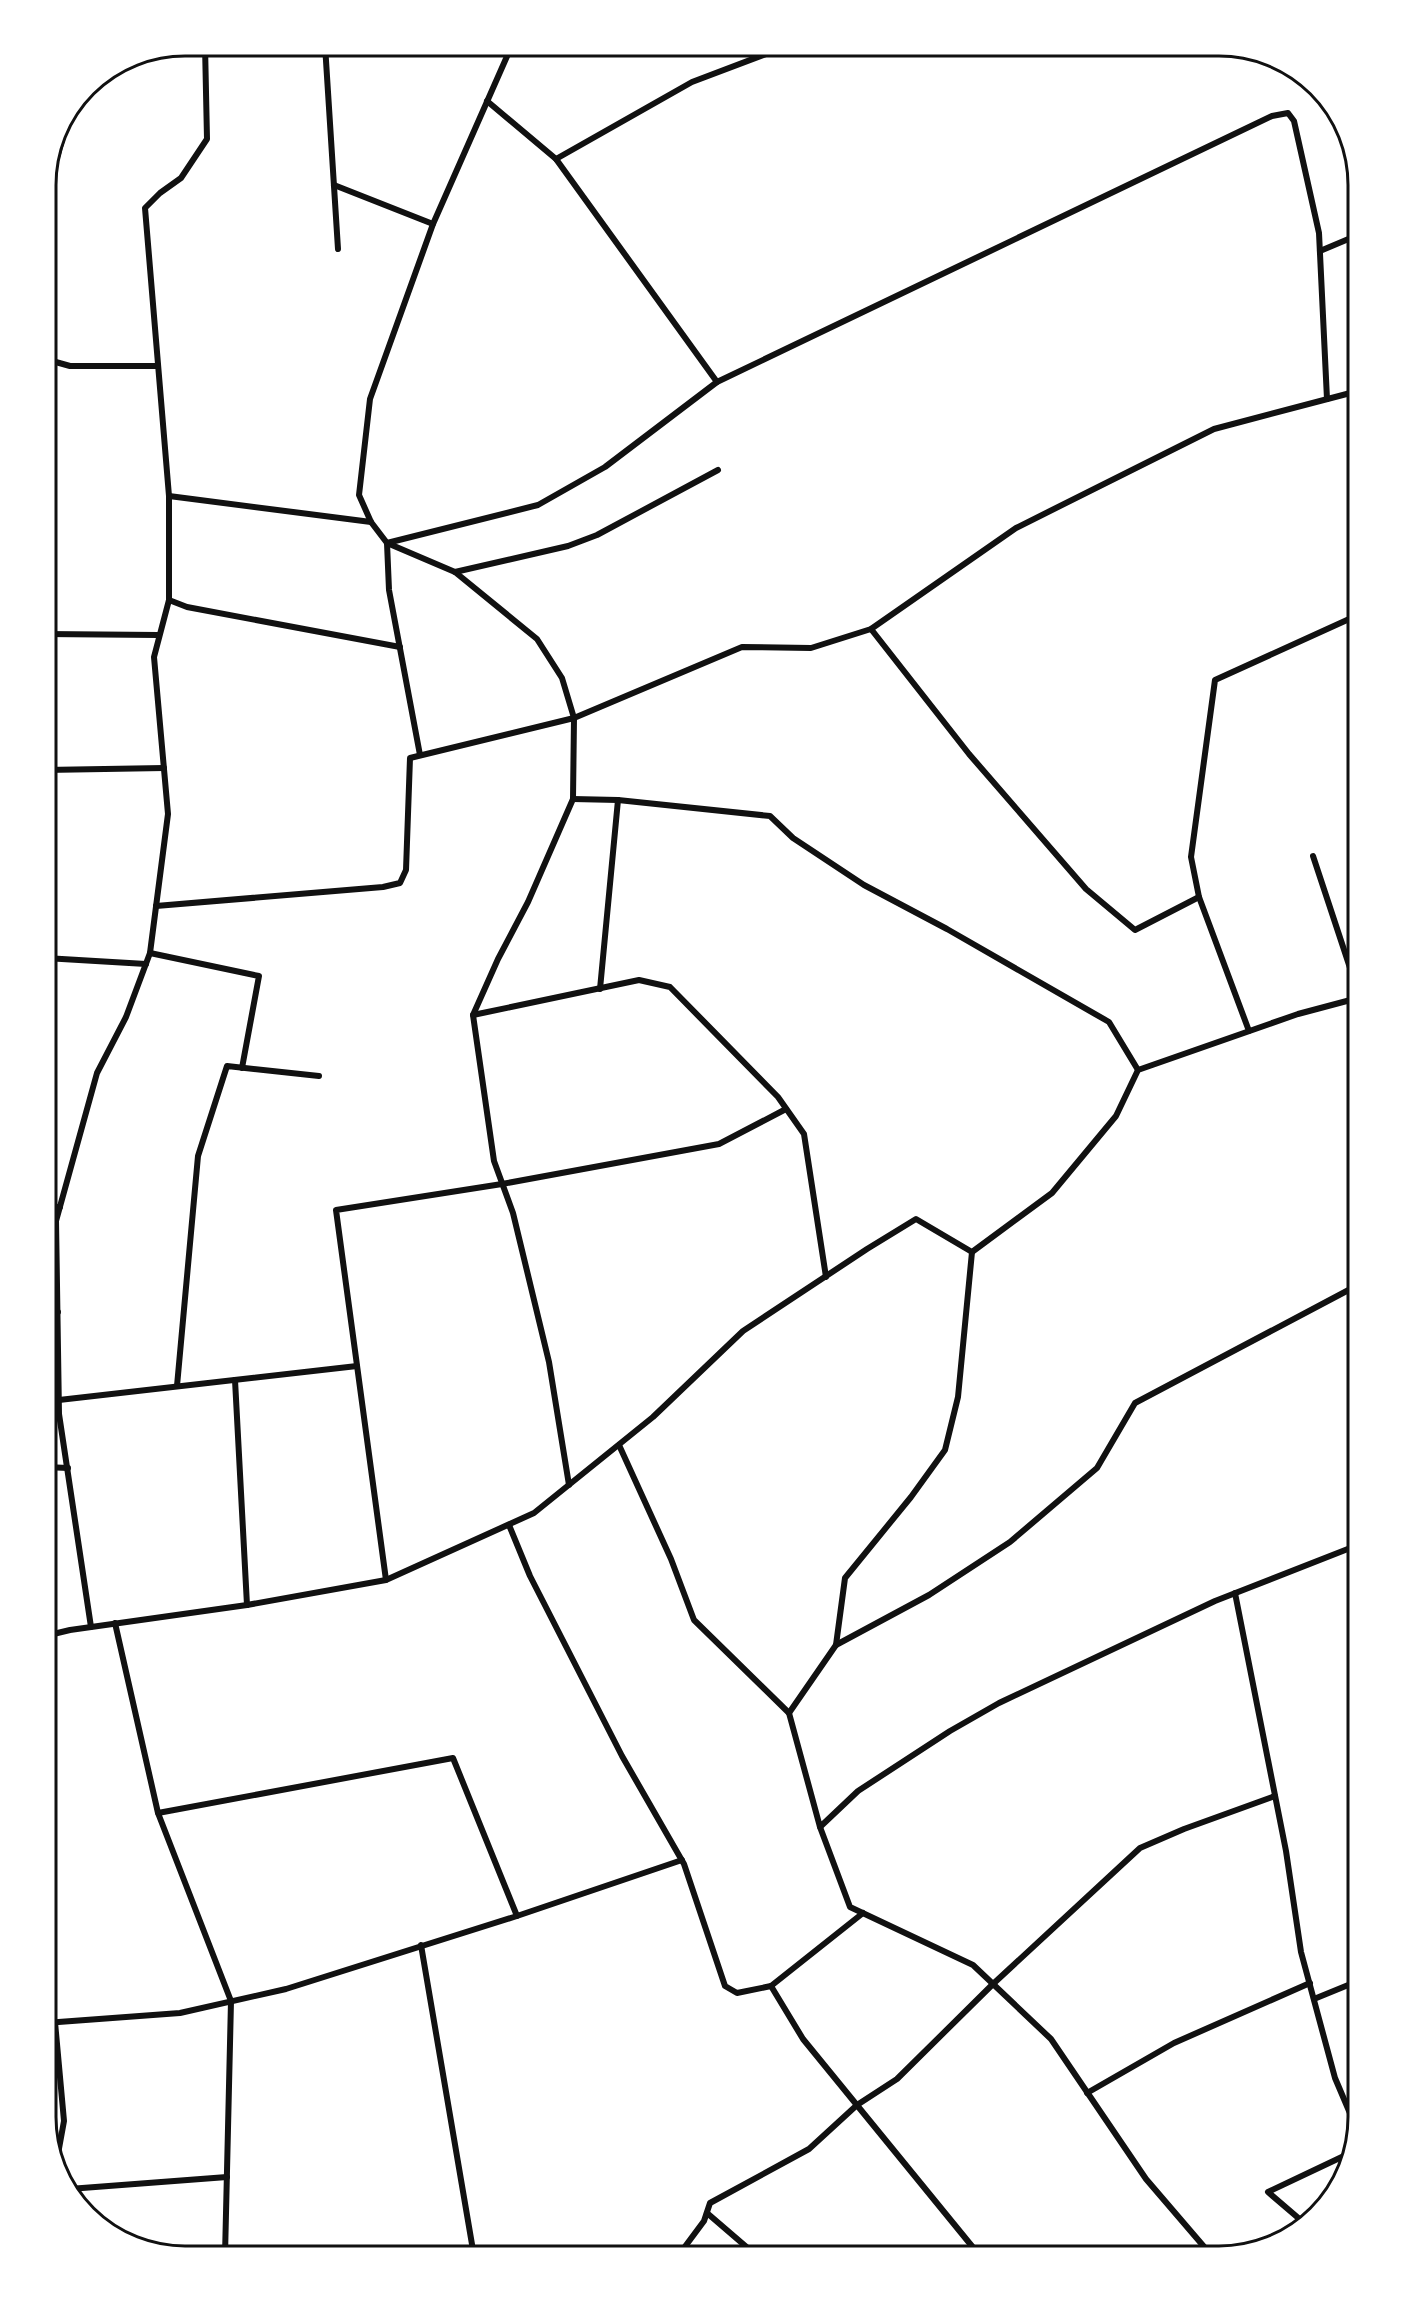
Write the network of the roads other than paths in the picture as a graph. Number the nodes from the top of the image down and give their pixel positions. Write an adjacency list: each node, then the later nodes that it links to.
1 (205, 56): 13 (street)
2 (326, 56): 7 (street)
3 (507, 56): 5 (street)
4 (761, 56): 6 (street)
5 (487, 101): 6 (street); 8 (street)
6 (556, 159): 14 (street)
7 (334, 185): 8 (street); 10 (street)
8 (433, 224): 19 (street)
9 (1348, 239): 11 (street)
10 (338, 249)
11 (1320, 251): 14 (street); 16 (street)
12 (56, 362): 13 (street)
13 (158, 366): 18 (street)
14 (717, 382): 20 (street)
15 (1348, 394): 16 (street)
16 (1327, 399): 24 (street)
17 (718, 470): 21 (street)
18 (169, 496): 19 (street); 22 (street)
19 (371, 522): 20 (street)
20 (387, 543): 21 (street); 27 (street)
21 (454, 572): 28 (street)
22 (169, 600): 26 (street); 27 (street)
23 (1348, 620): 35 (street)
24 (871, 629): 28 (street); 35 (street)
25 (56, 634): 26 (street)
26 (158, 635): 30 (street)
27 (400, 647): 29 (street)
28 (574, 718): 29 (street); 32 (street)
29 (420, 755): 36 (street)
30 (164, 768): 31 (street); 36 (street)
31 (56, 770)
32 (573, 799): 33 (street); 43 (street)
33 (618, 800): 41 (street); 46 (street)
34 (1313, 856): 39 (street)
35 (1199, 897): 44 (street)
36 (156, 906): 37 (street)
37 (150, 953): 40 (street); 45 (street)
38 (56, 959): 40 (street)
39 (1348, 962)
40 (146, 964): 51 (street)
41 (600, 989): 43 (street); 48 (street)
42 (1348, 1001): 44 (street)
43 (473, 1015): 49 (street)
44 (1249, 1031): 46 (street)
45 (242, 1068): 47 (street); 58 (street)
46 (1138, 1070): 52 (street)
47 (319, 1076)
48 (786, 1109): 49 (street); 53 (street)
49 (502, 1184): 56 (street); 63 (street)
50 (56, 1208): 51 (street)
51 (60, 1208): 55 (street)
52 (972, 1252): 53 (street); 72 (street)
53 (826, 1276): 60 (street)
54 (1348, 1290): 72 (street)
55 (58, 1312): 59 (street)
56 (357, 1366): 57 (street); 66 (street)
57 (235, 1380): 58 (street); 68 (street)
58 (177, 1386): 59 (street)
59 (59, 1400): 62 (street)
60 (619, 1445): 63 (street); 73 (street)
61 (56, 1467): 62 (street)
62 (68, 1468): 70 (street)
63 (569, 1485): 64 (street)
64 (509, 1525): 66 (street); 77 (street)
65 (1348, 1549): 67 (street)
66 (386, 1580): 68 (street)
67 (1235, 1593): 74 (street); 76 (street)
68 (247, 1605): 69 (street)
69 (114, 1623): 70 (street); 75 (street)
70 (91, 1627): 71 (street)
71 (56, 1634)
72 (836, 1644): 73 (street)
73 (789, 1713): 76 (street)
74 (1275, 1796): 81 (street); 82 (street)
75 (158, 1813): 79 (street); 86 (street)
76 (820, 1827): 78 (street)
77 (682, 1860): 79 (street); 84 (street)
78 (862, 1913): 82 (street); 84 (street)
79 (518, 1916): 80 (street)
80 (421, 1945): 86 (street); 99 (street)
81 (1310, 1983): 85 (street); 89 (street)
82 (993, 1984): 89 (street); 90 (street)
83 (1348, 1985): 85 (street)
84 (771, 1986): 90 (street)
85 (1314, 1999): 91 (street)
86 (231, 2001): 87 (street); 94 (street)
87 (56, 2022)
88 (56, 2042): 92 (street)
89 (1087, 2093): 103 (street)
90 (857, 2105): 96 (street); 102 (street)
91 (1348, 2109)
92 (59, 2146)
93 (1341, 2157): 97 (street)
94 (227, 2177): 95 (street); 98 (street)
95 (77, 2188)
96 (707, 2213): 100 (street); 101 (street)
97 (1298, 2217)
98 (225, 2245)
99 (472, 2245)
100 (686, 2245)
101 (745, 2246)
102 (972, 2246)
103 (1203, 2246)

